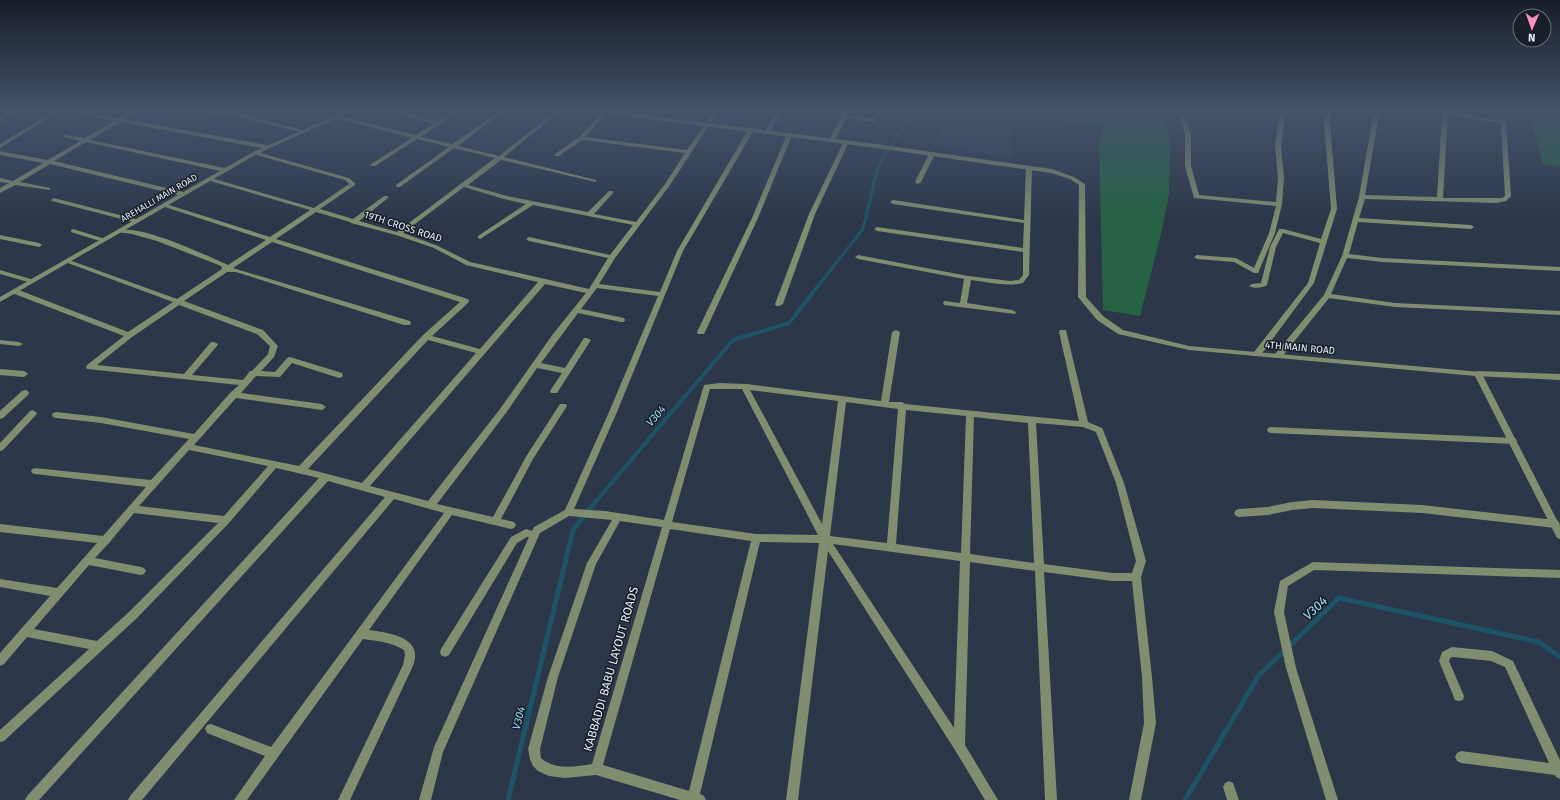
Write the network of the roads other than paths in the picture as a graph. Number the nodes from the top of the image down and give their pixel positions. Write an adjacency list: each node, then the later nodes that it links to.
1 (74, 147): 27 (street)
2 (121, 147): 30 (street)
3 (267, 147): 23 (street, AREHALLI MAIN ROAD)
4 (400, 147): 28 (street)
5 (453, 147): 37 (street)
6 (461, 147): 26 (street)
7 (513, 147): 26 (street)
8 (567, 147): 25 (street)
9 (652, 147): 21 (street)
10 (691, 147): 21 (street)
11 (741, 147): 84 (street)
12 (784, 147): 96 (street)
13 (843, 147): 89 (street)
14 (884, 147): 24 (street)
15 (1188, 147): 48 (street)
16 (1278, 147): 48 (street)
17 (1329, 147): 67 (street)
18 (1370, 147): 43 (street)
19 (1443, 147): 44 (street)
20 (1505, 147): 44 (street)
21 (688, 152): 56 (street)
22 (0, 153): 27 (street)
23 (255, 153): 30 (street, AREHALLI MAIN ROAD); 50 (street)
24 (932, 154): 29 (street); 35 (street)
25 (556, 155)
26 (501, 157): 33 (street); 36 (street)
27 (49, 162): 34 (street); 41 (street)
28 (373, 165)
29 (1029, 168): 55 (street); 106 (street, 4TH MAIN ROAD)
30 (225, 170): 31 (street, AREHALLI MAIN ROAD)
31 (209, 179): 41 (street, AREHALLI MAIN ROAD); 50 (street, 19TH CROSS ROAD)
32 (0, 180): 34 (street)
33 (594, 181)
34 (16, 182): 38 (street); 39 (street)
35 (918, 182)
36 (463, 185): 47 (street); 61 (street)
37 (398, 186)
38 (48, 190)
39 (0, 191)
40 (611, 192): 51 (street)
41 (183, 194): 49 (street, AREHALLI MAIN ROAD)
42 (386, 197): 54 (street)
43 (1362, 197): 44 (street); 52 (street)
44 (1440, 199)
45 (54, 200): 53 (street)
46 (893, 202): 55 (street)
47 (532, 203): 51 (street); 63 (street)
48 (1280, 204): 73 (street)
49 (164, 205): 53 (street, AREHALLI MAIN ROAD); 64 (street)
50 (315, 210): 54 (street, 19TH CROSS ROAD); 64 (street)
51 (589, 215): 56 (street)
52 (1356, 220): 57 (street); 70 (street)
53 (137, 221): 60 (street, AREHALLI MAIN ROAD)
54 (352, 222): 61 (street, 19TH CROSS ROAD)
55 (1028, 222): 69 (street)
56 (637, 224): 71 (street)
57 (1471, 227)
58 (877, 229): 69 (street)
59 (73, 231): 66 (street)
60 (119, 231): 66 (street, AREHALLI MAIN ROAD); 76 (street)
61 (398, 234): 80 (street, 19TH CROSS ROAD)
62 (0, 236): 68 (street)
63 (480, 237)
64 (271, 239): 76 (street); 100 (street)
65 (529, 239): 71 (street)
66 (103, 240): 74 (street, AREHALLI MAIN ROAD)
67 (1324, 242): 81 (street); 106 (street)
68 (39, 245)
69 (1027, 251): 78 (street)
70 (1345, 256): 75 (street); 85 (street)
71 (612, 257): 82 (street)
72 (858, 257): 78 (street)
73 (1197, 257)
74 (67, 261): 79 (street, AREHALLI MAIN ROAD); 87 (street)
75 (1560, 269)
76 (226, 270): 87 (street); 95 (street)
77 (0, 272): 79 (street)
78 (968, 278): 90 (street)
79 (32, 281): 83 (street, AREHALLI MAIN ROAD)
80 (542, 281): 82 (street, 19TH CROSS ROAD); 105 (street)
81 (1252, 286)
82 (593, 289): 84 (street, 19TH CROSS ROAD); 91 (street)
83 (14, 291): 86 (street, AREHALLI MAIN ROAD); 99 (street)
84 (662, 294): 148 (street)
85 (1328, 296): 93 (street); 107 (street)
86 (0, 300)
87 (178, 302): 99 (street); 111 (street)
88 (948, 303): 90 (street)
89 (779, 304)
90 (963, 304): 92 (street)
91 (577, 310): 94 (street); 108 (street)
92 (1012, 312)
93 (1560, 313)
94 (621, 320)
95 (407, 323)
96 (702, 332)
97 (896, 332): 123 (street)
98 (1063, 332): 132 (street)
99 (129, 336): 115 (street)
100 (426, 337): 105 (street); 139 (street)
101 (587, 340): 109 (street)
102 (0, 342): 103 (street)
103 (18, 344)
104 (214, 344): 115 (street)
105 (482, 352): 143 (street)
106 (1257, 354): 107 (street, 4TH MAIN ROAD)
107 (1278, 356): 113 (street, 4TH MAIN ROAD)
108 (535, 365): 109 (street); 145 (street)
109 (567, 371): 119 (street)
110 (0, 372): 112 (street)
111 (254, 373): 114 (street); 117 (street)
112 (24, 374)
113 (1478, 374): 116 (street, 4TH MAIN ROAD); 135 (street)
114 (339, 375)
115 (186, 377): 117 (street)
116 (1560, 377)
117 (243, 383): 121 (street)
118 (745, 388): 122 (street); 155 (street, KABBADDI BABU LAYOUT ROADS); 160 (street)
119 (554, 391)
120 (25, 393): 130 (street)
121 (234, 395): 126 (street); 134 (street)
122 (842, 399): 123 (street); 160 (street)
123 (884, 403): 124 (street)
124 (902, 405): 129 (street); 162 (street)
125 (563, 406): 152 (street)
126 (322, 407)
127 (33, 413): 137 (street)
128 (56, 415): 134 (street)
129 (970, 415): 131 (street); 163 (street)
130 (0, 416)
131 (1032, 421): 132 (street); 165 (street)
132 (1084, 424): 168 (street)
133 (1270, 430): 135 (street)
134 (196, 437): 136 (street)
135 (1513, 441): 153 (street)
136 (188, 447): 138 (street); 142 (street)
137 (0, 448)
138 (275, 464): 139 (street); 151 (street)
139 (301, 470): 141 (street)
140 (35, 471): 142 (street)
141 (326, 478): 143 (street); 187 (street)
142 (152, 484): 146 (street)
143 (364, 487): 144 (street)
144 (392, 495): 145 (street); 188 (street)
145 (430, 506): 147 (street)
146 (132, 509): 151 (street); 161 (street)
147 (450, 512): 152 (street); 172 (street)
148 (568, 512): 150 (street); 157 (street)
149 (1239, 513): 153 (street)
150 (618, 517): 155 (street); 183 (street)
151 (226, 520): 173 (street)
152 (494, 521): 154 (street)
153 (1555, 524): 158 (street)
154 (512, 525)
155 (666, 526): 159 (street); 183 (street, KABBADDI BABU LAYOUT ROADS)
156 (0, 528): 161 (street)
157 (535, 535): 175 (street); 191 (street)
158 (1560, 535)
159 (756, 538): 160 (street); 186 (street)
160 (825, 539): 162 (street); 180 (street); 192 (street)
161 (106, 540): 164 (street)
162 (891, 548): 163 (street)
163 (967, 558): 165 (street); 180 (street)
164 (88, 561): 166 (street); 170 (street)
165 (1040, 567): 168 (street); 194 (street)
166 (141, 571)
167 (1560, 574): 197 (street)
168 (1136, 576): 195 (street)
169 (0, 583): 170 (street)
170 (60, 593): 171 (street)
171 (26, 632): 173 (street); 174 (street)
172 (360, 634): 181 (street); 190 (street)
173 (98, 646): 179 (street)
174 (5, 650): 176 (street)
175 (445, 652)
176 (0, 662)
177 (1459, 696): 184 (street)
178 (210, 729): 181 (street)
179 (0, 737)
180 (959, 746): 193 (street)
181 (274, 754): 189 (street)
182 (1462, 757): 184 (street)
183 (596, 769): 186 (street)
184 (1559, 772)
185 (1230, 786): 196 (street)
186 (696, 799)
187 (31, 800)
188 (134, 800)
189 (240, 800)
190 (344, 800)
191 (425, 800)
192 (792, 800)
193 (992, 800)
194 (1051, 800)
195 (1135, 800)
196 (1233, 800)
197 (1332, 800)

